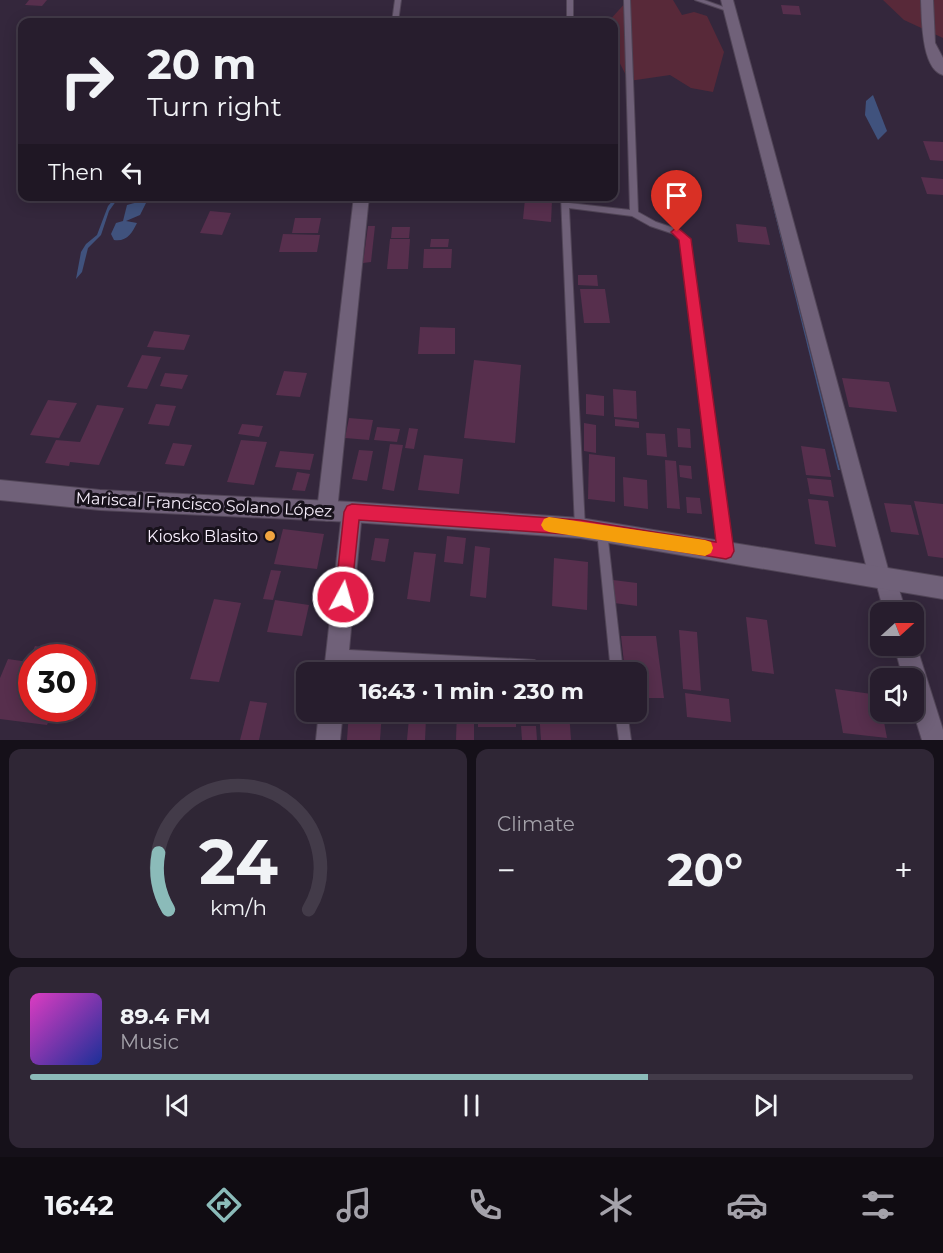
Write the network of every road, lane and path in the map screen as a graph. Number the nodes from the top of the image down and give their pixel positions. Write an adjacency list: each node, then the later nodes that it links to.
1 (398, 0): 7 (lane)
2 (570, 0): 8 (lane)
3 (627, 0): 12 (lane)
4 (698, 0): 6 (lane)
5 (927, 0): 9 (street)
6 (728, 5): 19 (street)
7 (396, 18)
8 (570, 18)
9 (943, 71)
10 (361, 201): 14 (street)
11 (565, 201): 12 (lane); 16 (lane)
12 (634, 213): 18 (lane)
13 (0, 490): 14 (street, Mariscal Francisco Solano López)
14 (327, 511): 15 (street, Mariscal Francisco Solano López)
15 (352, 512): 16 (street, Mariscal Francisco Solano López); 23 (street)
16 (580, 528): 17 (street, Mariscal Francisco Solano López)
17 (602, 531): 18 (street, Mariscal Francisco Solano López); 24 (lane)
18 (726, 551): 19 (street, Mariscal Francisco Solano López)
19 (883, 578): 20 (street, Mariscal Francisco Solano López); 21 (street)
20 (943, 588)
21 (891, 602)
22 (908, 656): 29 (street)
23 (336, 662)
24 (616, 662)
25 (329, 722): 27 (street)
26 (623, 722): 28 (lane)
27 (327, 740)
28 (625, 740)
29 (934, 740)

